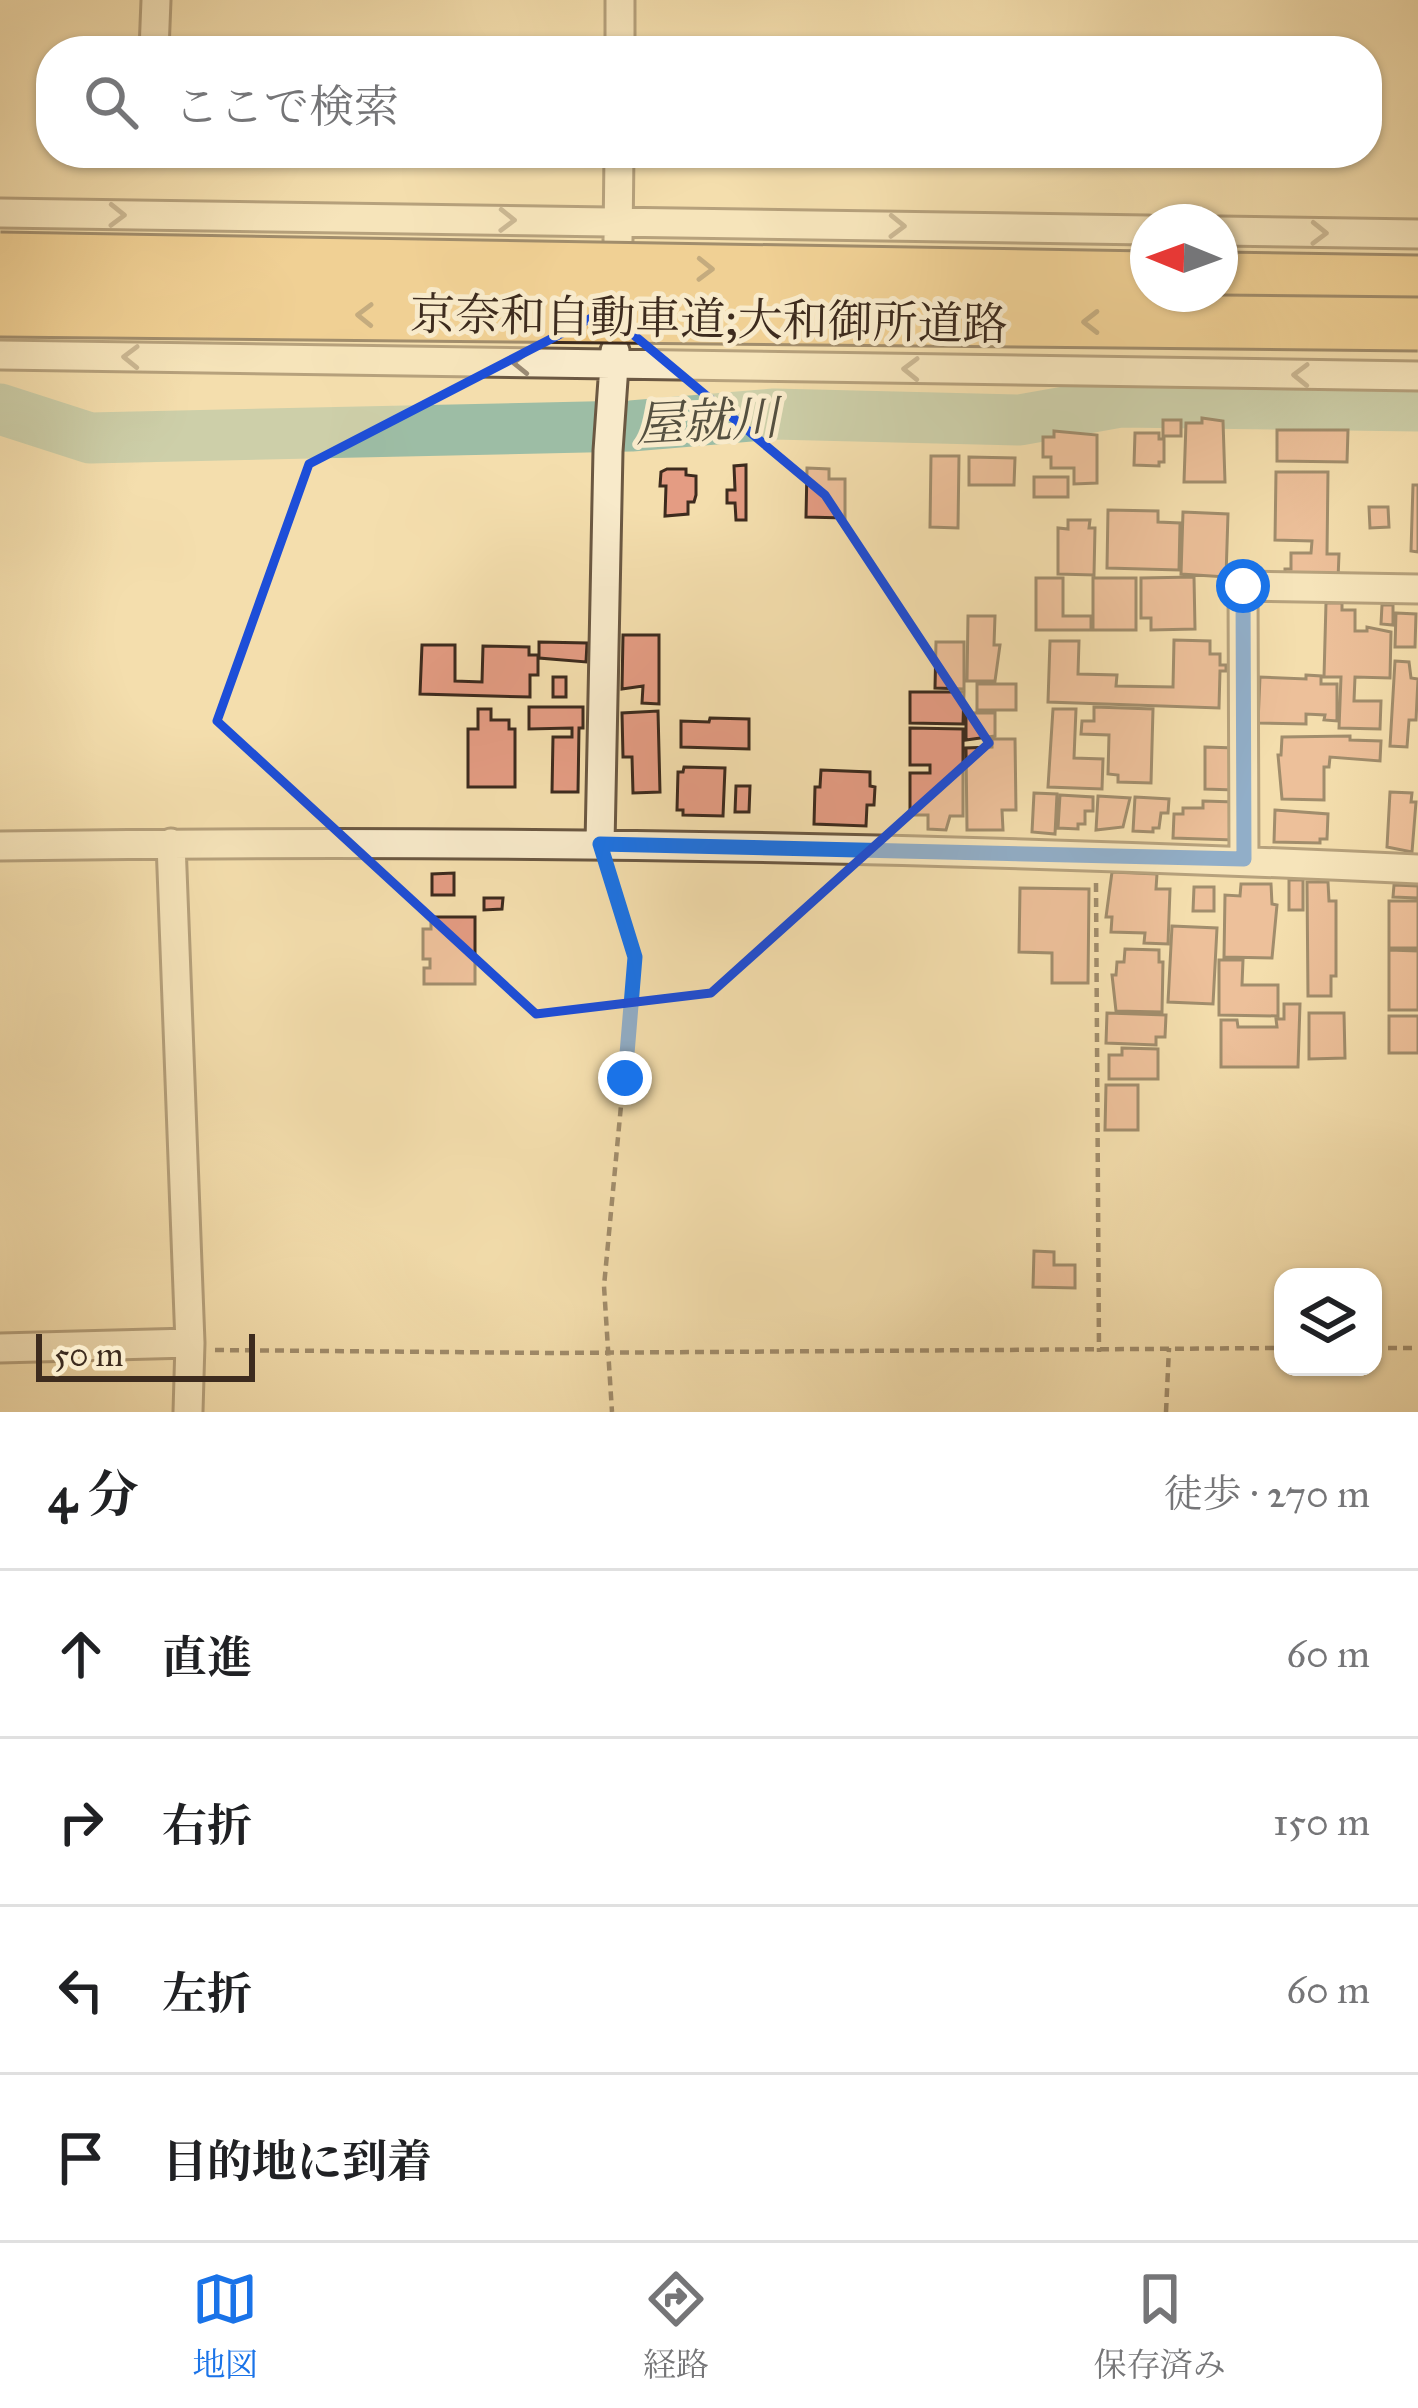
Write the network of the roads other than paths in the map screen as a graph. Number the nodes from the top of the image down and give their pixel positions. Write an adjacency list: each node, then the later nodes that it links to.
1 (156, 0): 3 (street)
2 (620, 0): 4 (street)
3 (155, 36)
4 (620, 36)
5 (619, 168): 7 (street)
6 (0, 213): 7 (street, one-way to 7)
7 (618, 222): 8 (street, one-way to 8); 18 (street)
8 (1130, 230)
9 (1238, 231): 10 (street, one-way to 10)
10 (1418, 234)
11 (0, 259): 12 (highway, 京奈和自動車道;大和御所道路, one-way to 12, bridge)
12 (1130, 278)
13 (1238, 279): 14 (highway)
14 (1418, 282)
15 (0, 310): 16 (highway, 京奈和自動車道;大和御所道路, one-way to 15, bridge)
16 (1418, 323)
17 (0, 355): 18 (street, one-way to 17)
18 (614, 364): 19 (street, one-way to 18); 22 (street)
19 (1418, 376)
20 (1418, 589): 24 (street)
21 (171, 843): 22 (street); 23 (street); 26 (street)
22 (600, 844): 24 (street)
23 (0, 846)
24 (1244, 859): 25 (street)
25 (1418, 868)
26 (190, 1347): 27 (street); 28 (street)
27 (0, 1348)
28 (188, 1412)

